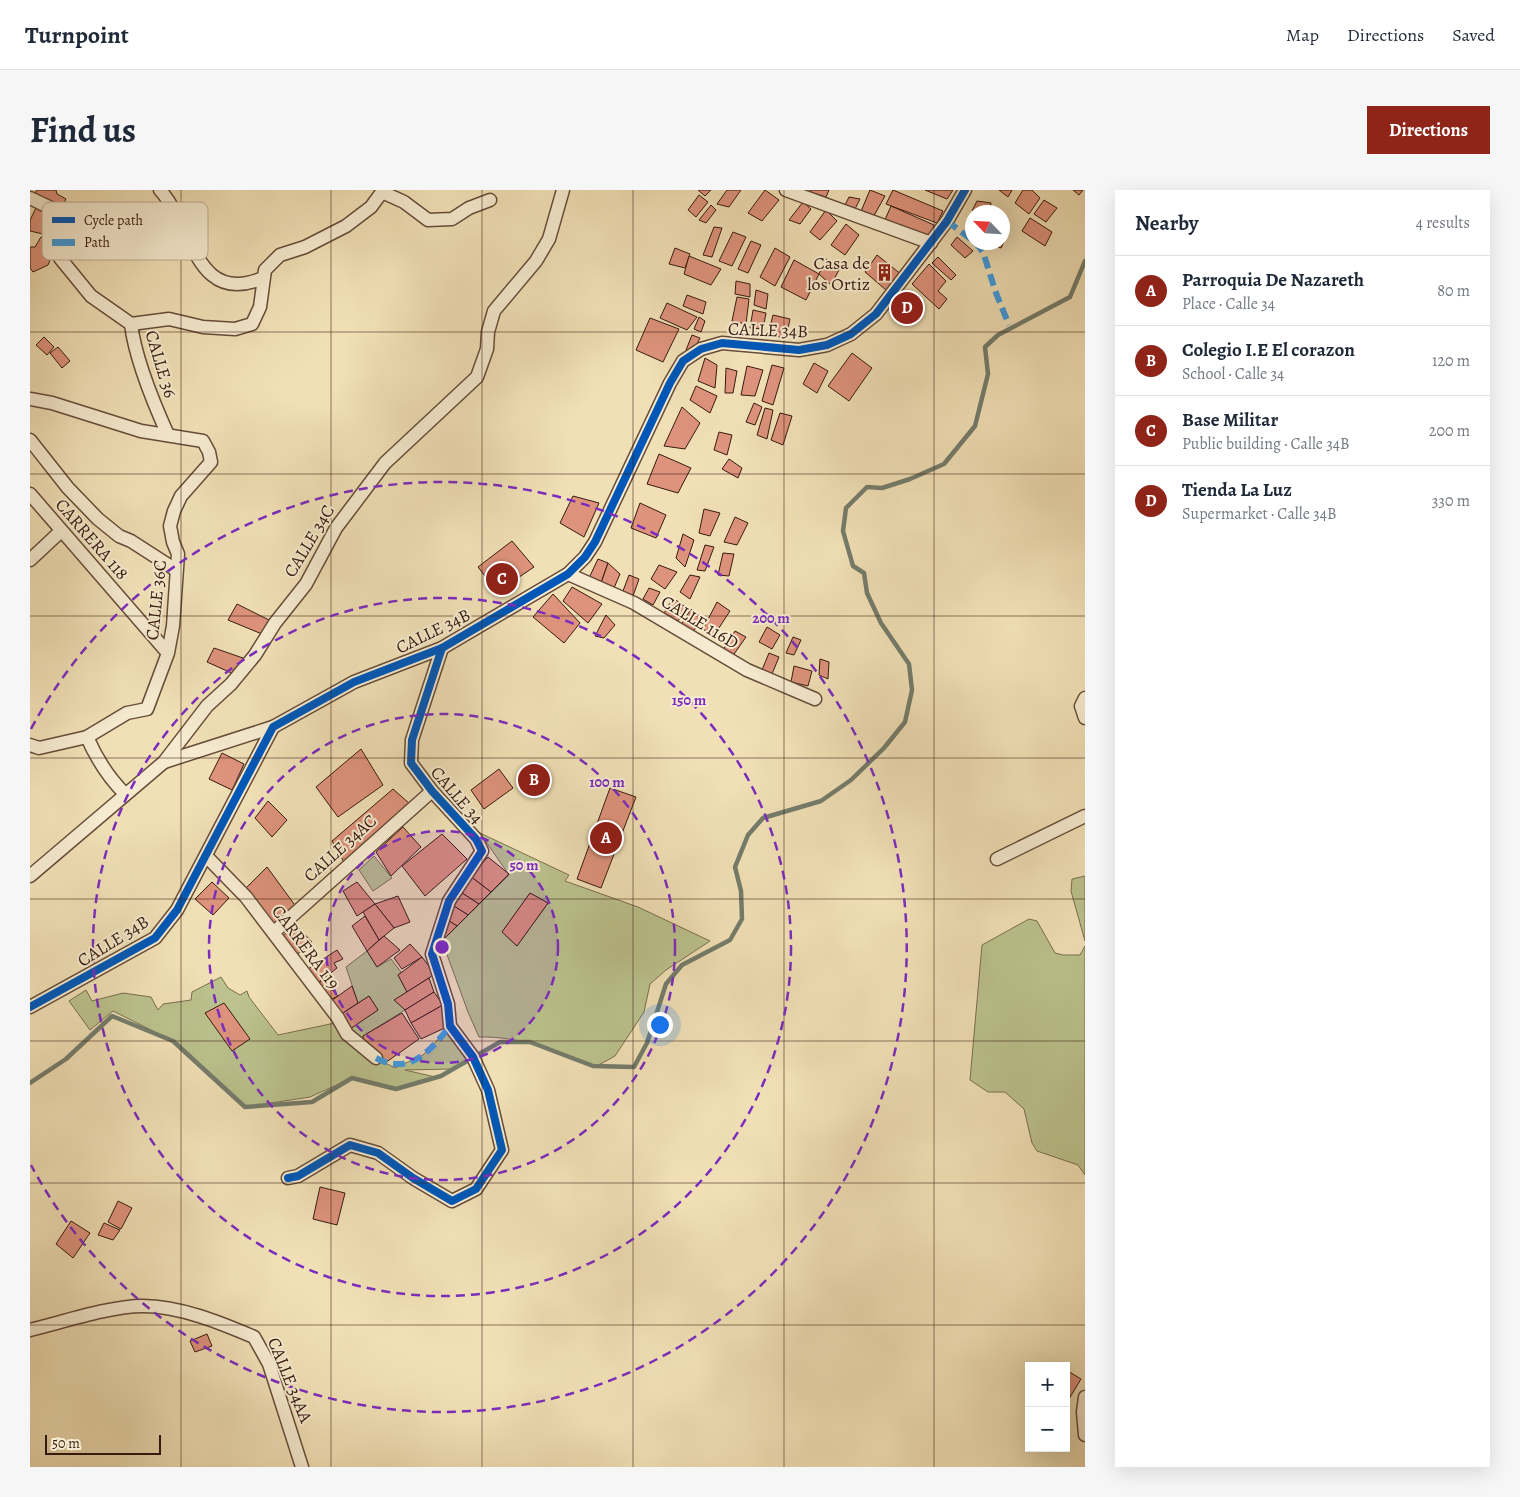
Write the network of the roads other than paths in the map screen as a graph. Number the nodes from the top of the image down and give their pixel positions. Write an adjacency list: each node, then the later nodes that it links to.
1 (160, 190): 8 (street)
2 (564, 190): 31 (street, CALLE 34C)
3 (786, 190): 10 (street)
4 (965, 190): 10 (street, CALLE 34B)
5 (379, 191): 7 (street, CALLE 36); 13 (street, CALLE 36)
6 (30, 198): 9 (street)
7 (490, 200)
8 (170, 202)
9 (42, 204)
10 (931, 243): 22 (street, CALLE 34B)
11 (62, 260): 14 (street)
12 (198, 260): 13 (street)
13 (263, 278): 14 (street, CALLE 36)
14 (131, 324): 16 (street, CALLE 36)
15 (30, 399): 16 (street)
16 (168, 435): 21 (street, CALLE 36C)
17 (30, 440): 21 (street)
18 (30, 494): 19 (street, CARRERA 118)
19 (61, 531): 20 (street); 24 (street, CARRERA 118)
20 (30, 560)
21 (176, 570): 24 (street, CALLE 36C)
22 (568, 574): 23 (street, CALLE 34B); 26 (street, CALLE 116D)
23 (442, 648): 28 (street, CALLE 34B); 32 (street, CALLE 34)
24 (167, 652): 29 (street, CALLE 36C)
25 (1085, 698): 27 (street)
26 (815, 700)
27 (1085, 718)
28 (273, 727): 31 (street, CALLE 34B); 35 (street, CALLE 34B)
29 (87, 738): 30 (street, CALLE 36C); 33 (street)
30 (30, 746)
31 (164, 762): 33 (street, CALLE 34C)
32 (432, 791): 38 (street, CALLE 34AC); 41 (street, CALLE 34)
33 (125, 794): 37 (street, CALLE 34C)
34 (1085, 816): 36 (street)
35 (206, 856): 38 (street, CARRERA 119); 39 (street, CALLE 34B)
36 (997, 859)
37 (30, 876)
38 (274, 932): 40 (street, CARRERA 119)
39 (30, 1007)
40 (376, 1058)
41 (288, 1178)
42 (30, 1330): 45 (street, CALLE 34AA)
43 (1085, 1397): 44 (street)
44 (1085, 1435)
45 (302, 1467)

